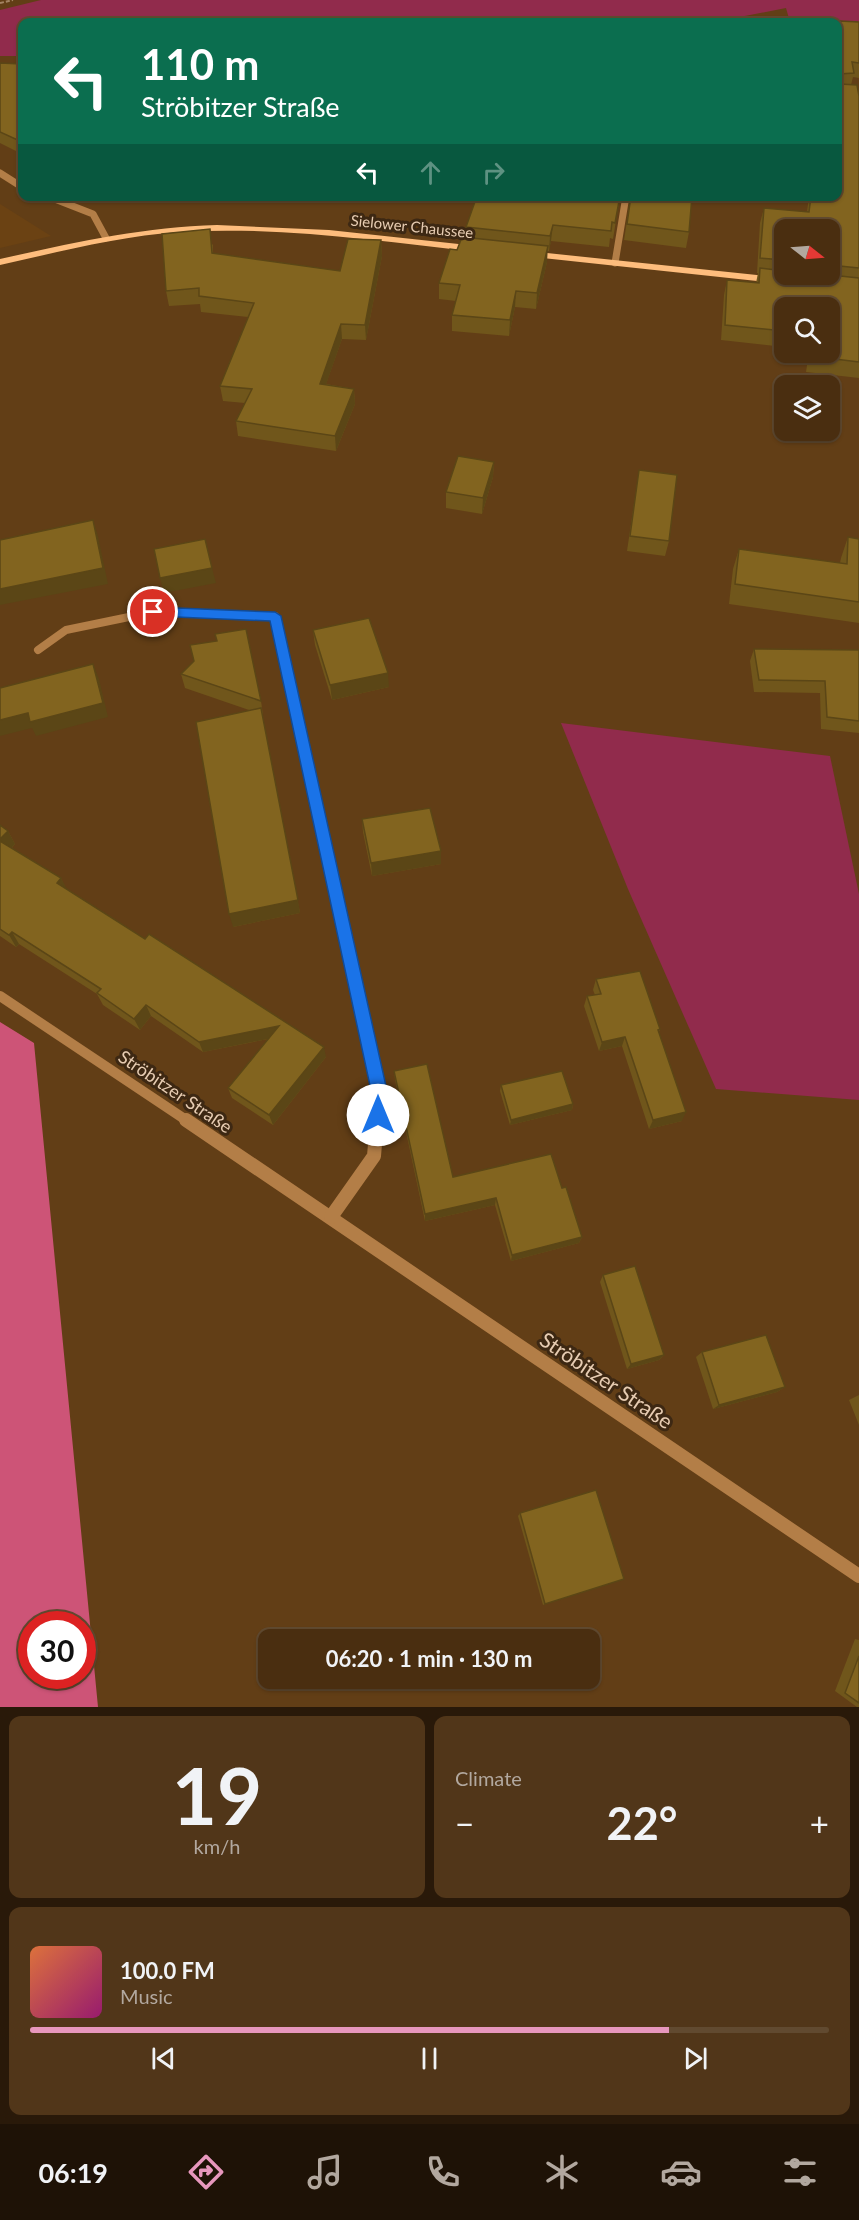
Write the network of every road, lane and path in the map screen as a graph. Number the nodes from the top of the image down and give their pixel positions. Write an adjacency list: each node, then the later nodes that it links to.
1 (13, 0): 2 (path)
2 (0, 3)
3 (0, 173): 4 (street)
4 (18, 184)
5 (60, 201): 7 (street)
6 (625, 201): 11 (street)
7 (106, 238): 8 (main road, Sielower Chaussee); 10 (main road, Sielower Chaussee)
8 (489, 250)
9 (512, 252): 11 (main road)
10 (0, 262)
11 (615, 263): 12 (main road)
12 (774, 280)
13 (38, 650): 15 (street)
14 (0, 996): 15 (street, Ströbitzer Straße)
15 (331, 1217): 16 (street, Ströbitzer Straße)
16 (859, 1576)

